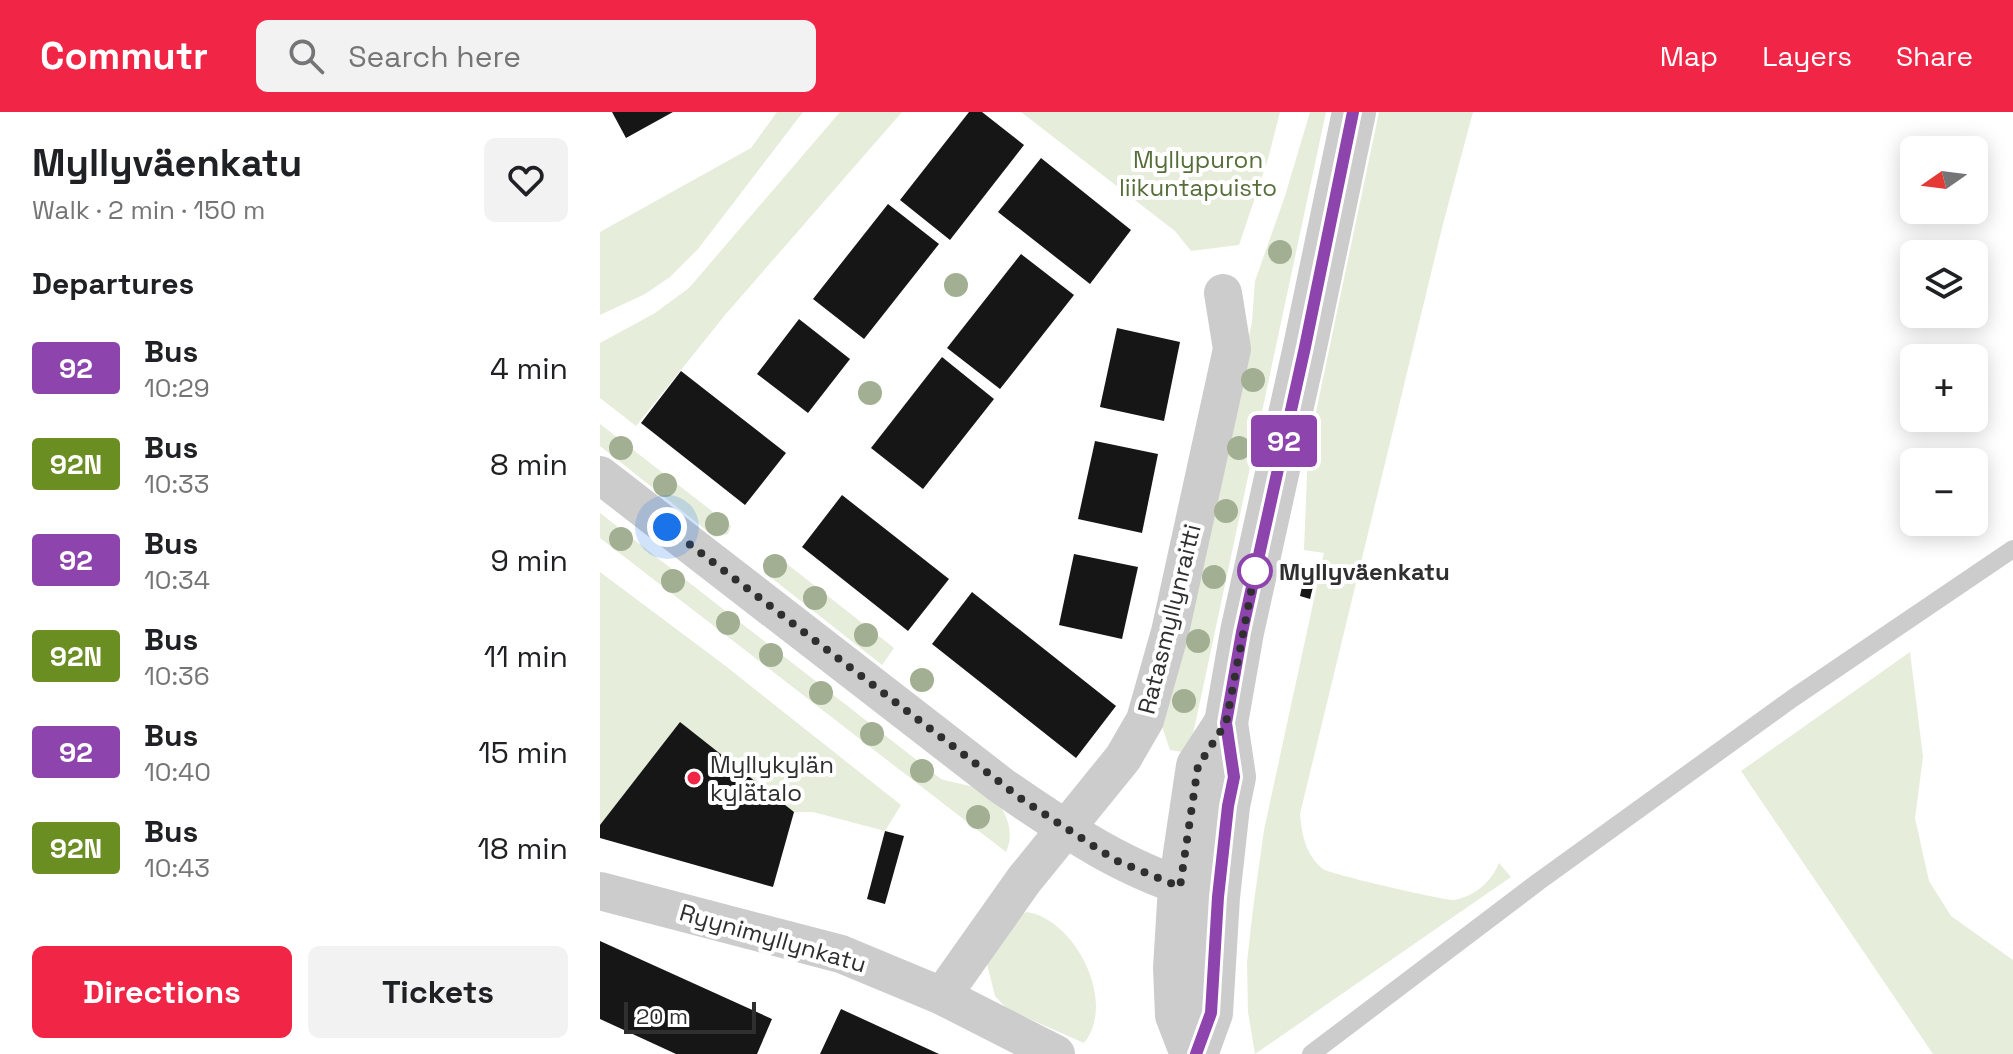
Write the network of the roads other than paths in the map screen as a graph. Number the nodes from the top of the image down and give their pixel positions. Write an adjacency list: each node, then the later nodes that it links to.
1 (1354, 112): 7 (street)
2 (1223, 293): 5 (street, Ratasmyllynraitti)
3 (600, 475): 5 (street)
4 (2013, 549): 11 (lane)
5 (1065, 829): 7 (street); 8 (street, Ratasmyllynraitti)
6 (600, 891): 8 (street, Ryynimyllynkatu)
7 (1199, 892): 10 (street)
8 (942, 996): 9 (street)
9 (1056, 1054)
10 (1194, 1054)
11 (1311, 1054)

